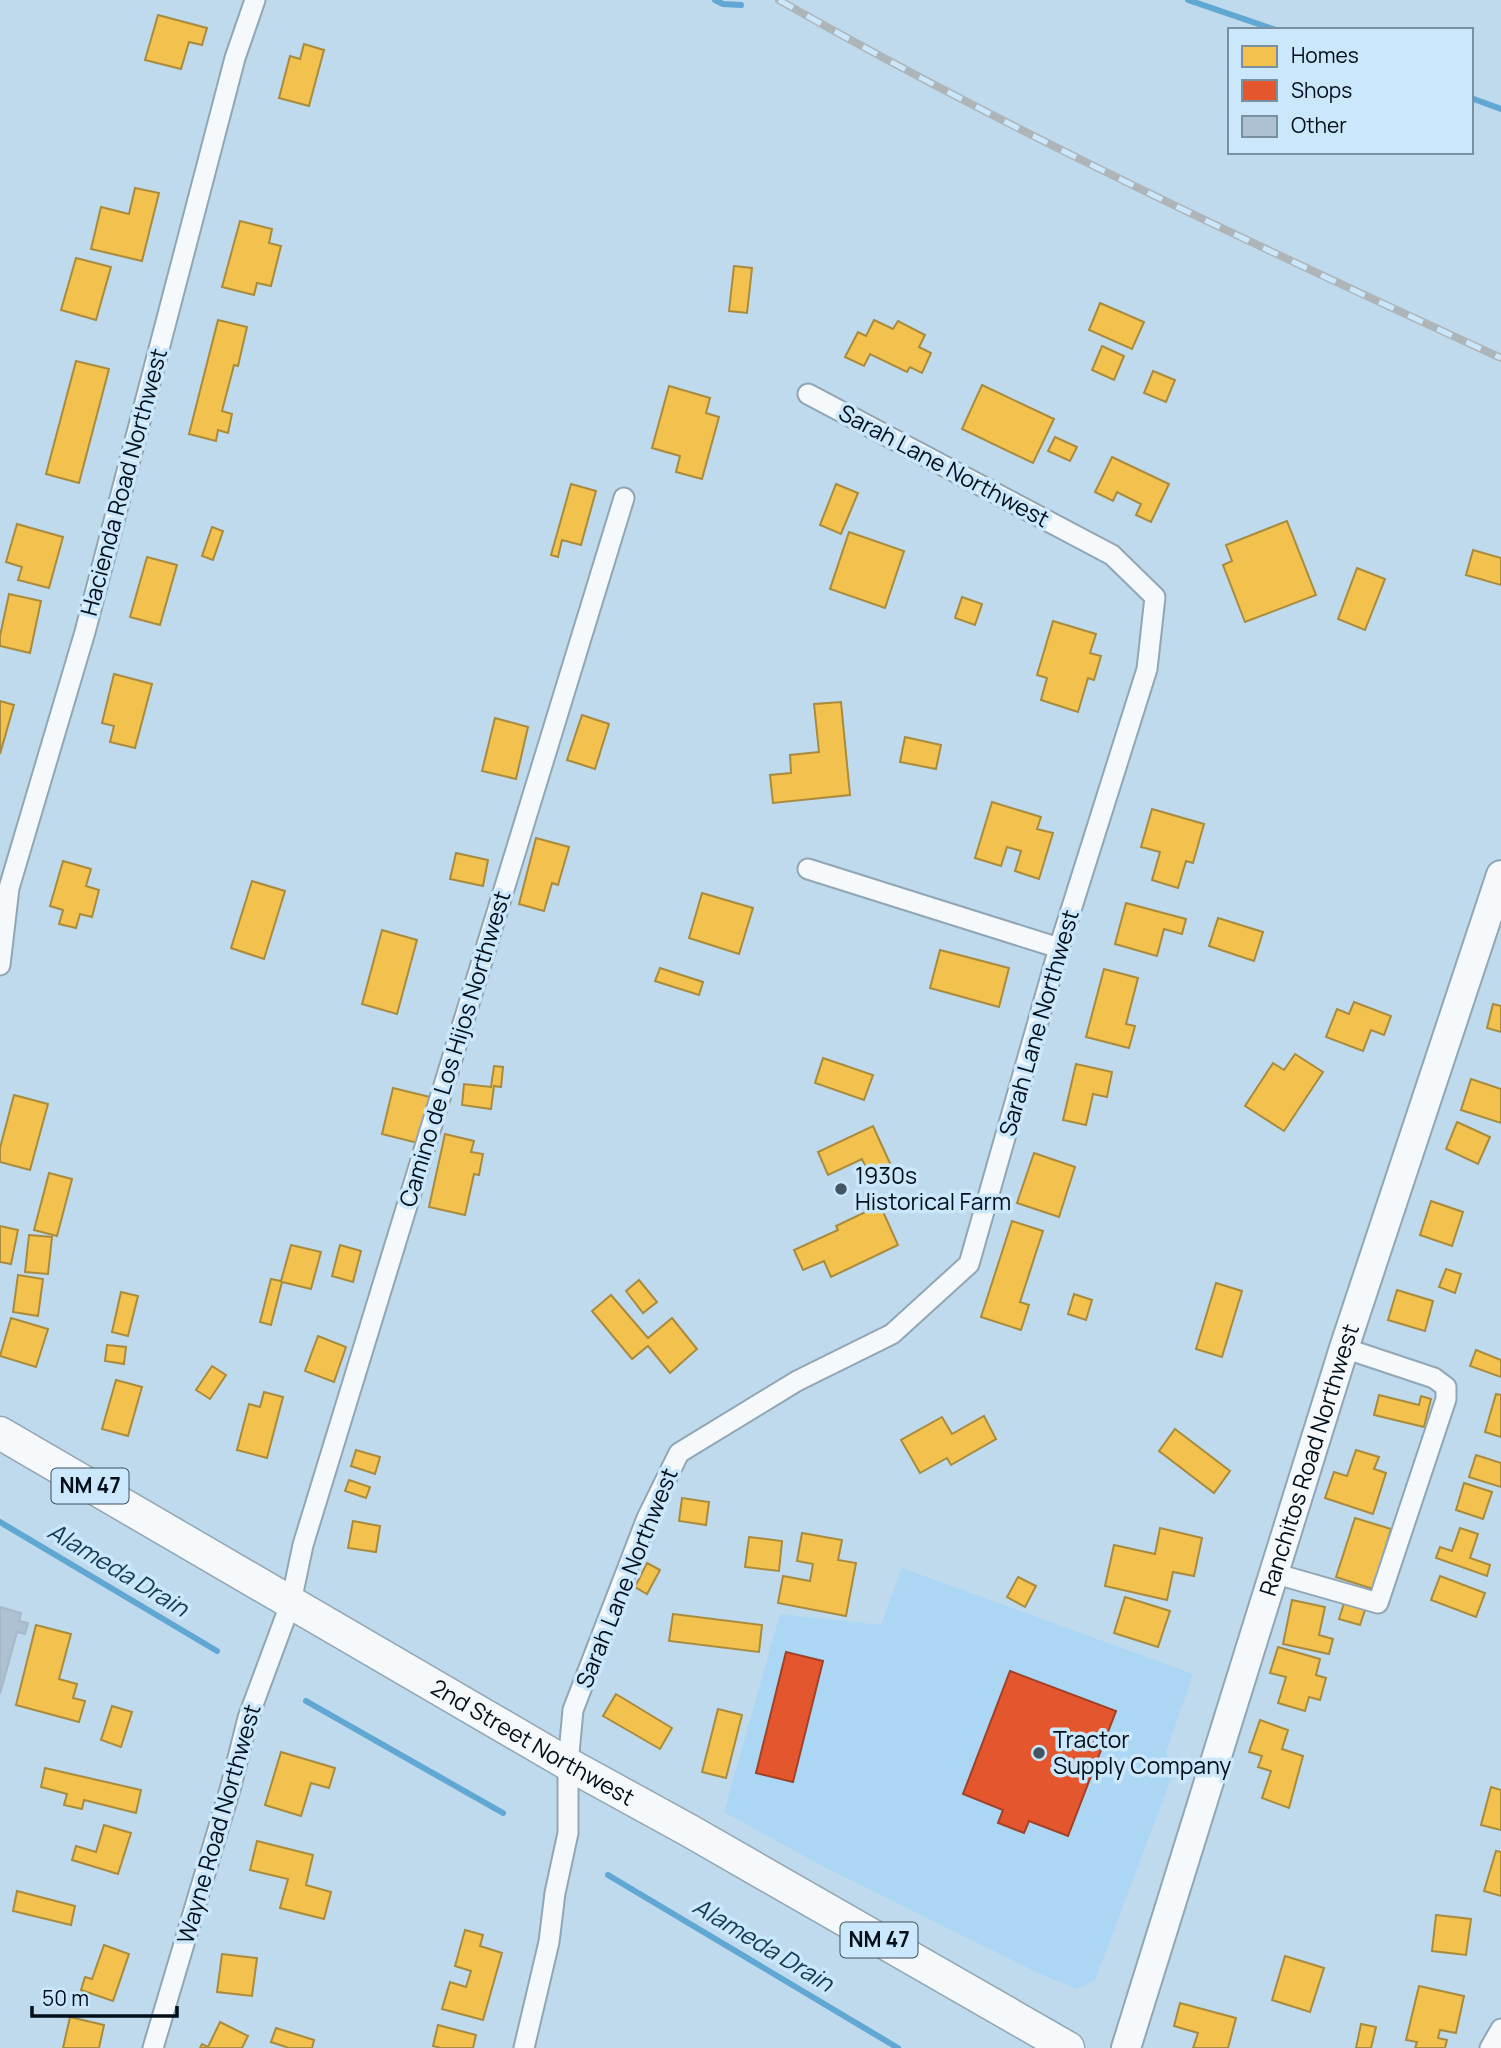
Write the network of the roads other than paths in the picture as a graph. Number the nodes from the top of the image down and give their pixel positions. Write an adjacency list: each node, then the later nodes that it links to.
1 (255, 0): 7 (street, Hacienda Road Northwest)
2 (808, 394): 6 (street, Sarah Lane Northwest)
3 (624, 498): 11 (street, Camino de Los Hijos Northwest)
4 (808, 869): 6 (street)
5 (1501, 875): 8 (street, Ranchitos Road Northwest)
6 (1059, 948): 12 (street, Sarah Lane Northwest)
7 (0, 965)
8 (1344, 1348): 10 (street, Ranchitos Road Northwest); 10 (street)
9 (0, 1433): 11 (main road, 2nd Street Northwest / NM 47)
10 (1273, 1573): 17 (street, Ranchitos Road Northwest)
11 (291, 1602): 12 (main road, 2nd Street Northwest / NM 47); 14 (street, Wayne Road Northwest)
12 (568, 1764): 15 (street, Sarah Lane Northwest); 16 (main road, 2nd Street Northwest / NM 47)
13 (1501, 2029): 18 (street)
14 (153, 2048)
15 (524, 2048)
16 (1068, 2048)
17 (1126, 2048)
18 (1490, 2048)

